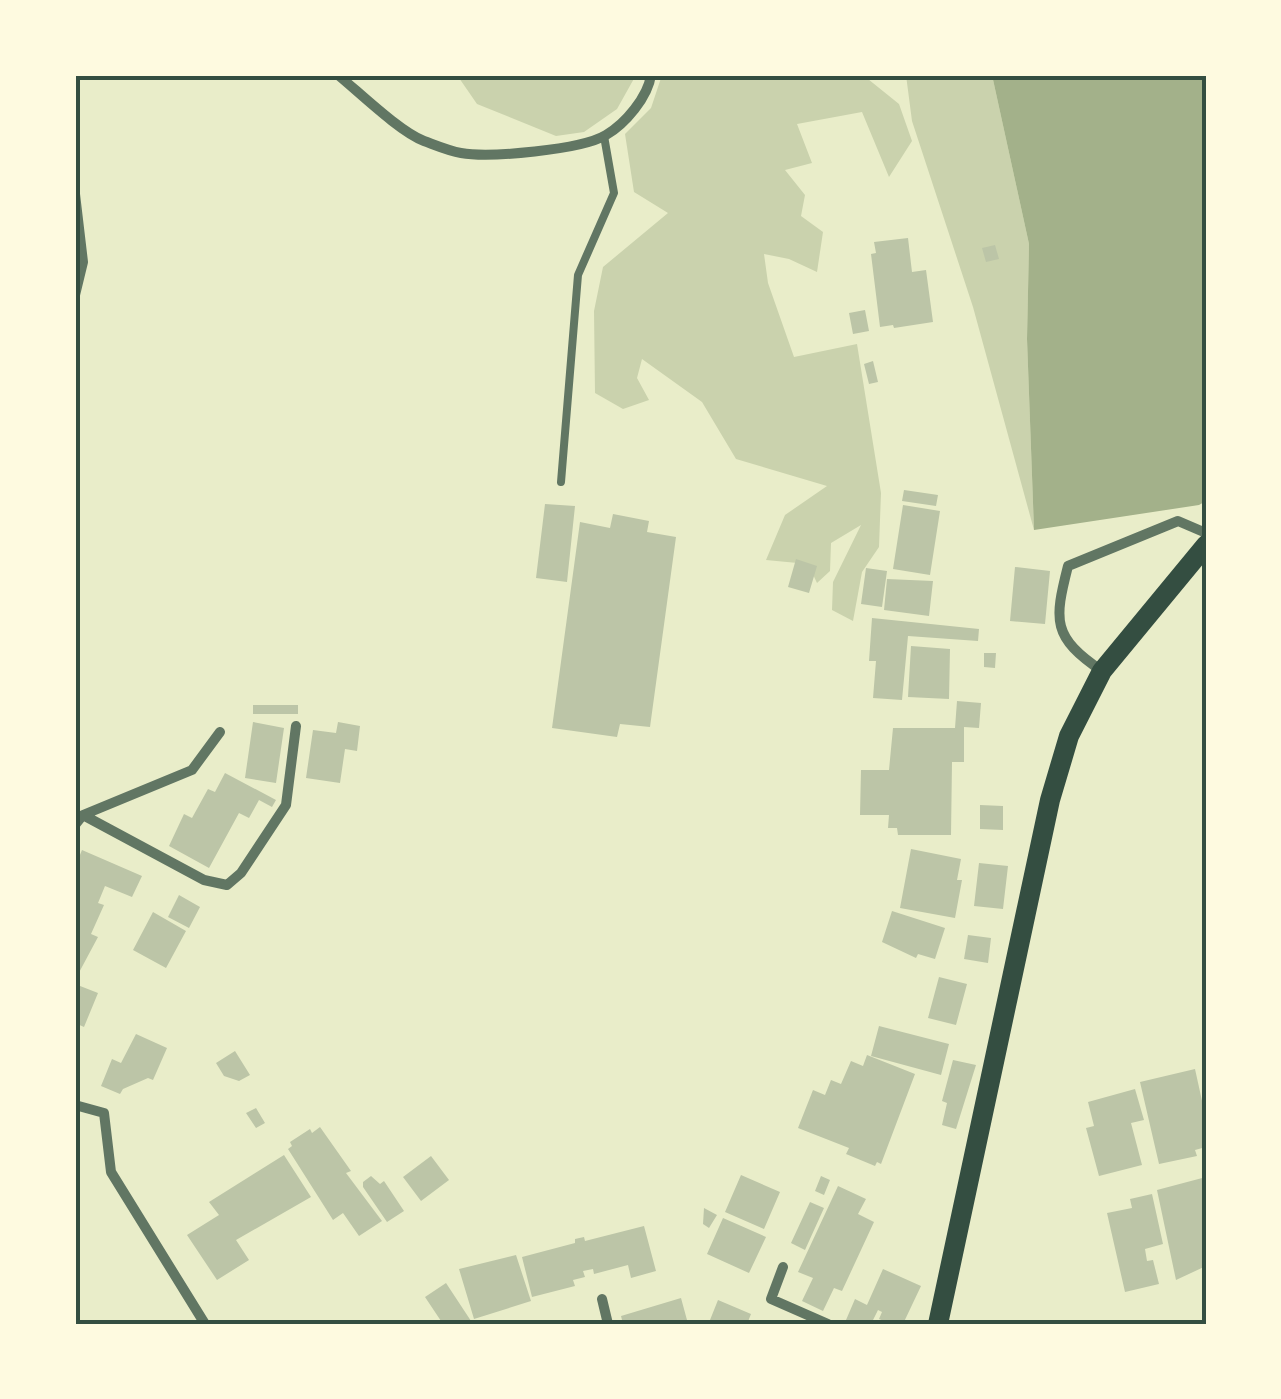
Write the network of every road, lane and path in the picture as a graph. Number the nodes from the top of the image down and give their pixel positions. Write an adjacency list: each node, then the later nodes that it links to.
1 (338, 75): 3 (street)
2 (651, 75): 3 (street)
3 (604, 136): 6 (lane)
4 (75, 194): 5 (street)
5 (75, 295)
6 (560, 482)
7 (1206, 534): 9 (street)
8 (1206, 545): 9 (main road)
9 (1102, 671): 19 (main road)
10 (296, 726): 12 (street)
11 (220, 732): 12 (street)
12 (79, 820)
13 (75, 1105): 16 (street)
14 (783, 1267): 18 (street)
15 (602, 1299): 17 (street)
16 (205, 1324)
17 (608, 1324)
18 (828, 1324)
19 (938, 1324)

